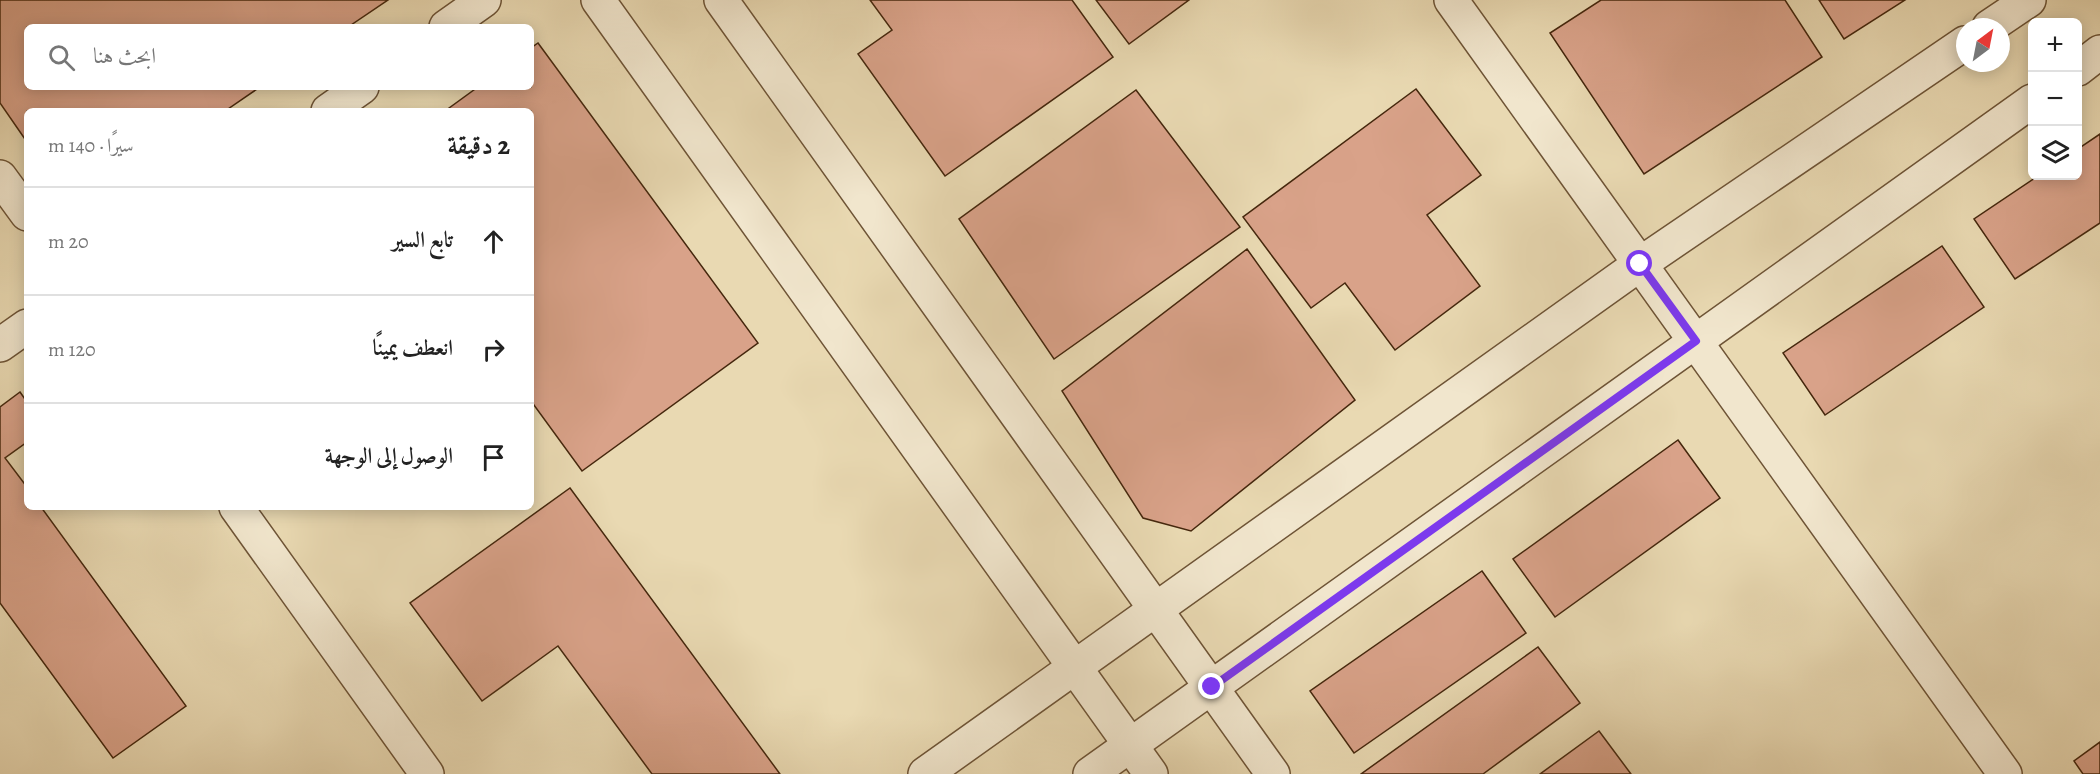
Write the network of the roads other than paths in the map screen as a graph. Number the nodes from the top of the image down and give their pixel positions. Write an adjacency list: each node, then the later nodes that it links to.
1 (484, 0): 7 (street)
2 (598, 0): 22 (street)
3 (721, 0): 21 (street)
4 (1451, 0): 16 (street)
5 (2029, 0): 6 (street)
6 (2002, 18)
7 (450, 24)
8 (1956, 50): 16 (street)
9 (2100, 52): 10 (street)
10 (2082, 66)
11 (358, 90): 13 (street)
12 (2028, 104): 18 (street)
13 (332, 108)
14 (0, 177): 15 (street)
15 (24, 210)
16 (1640, 264): 18 (street); 21 (street)
17 (24, 328): 19 (street)
18 (1696, 341): 23 (street); 30 (street)
19 (0, 345)
20 (238, 510): 25 (street)
21 (1156, 610): 22 (street); 23 (street)
22 (1074, 668): 24 (street); 26 (street)
23 (1212, 687): 24 (street); 29 (street)
24 (1130, 745): 27 (street); 28 (street)
25 (427, 774)
26 (925, 774)
27 (1090, 774)
28 (1151, 774)
29 (1273, 774)
30 (2005, 774)

